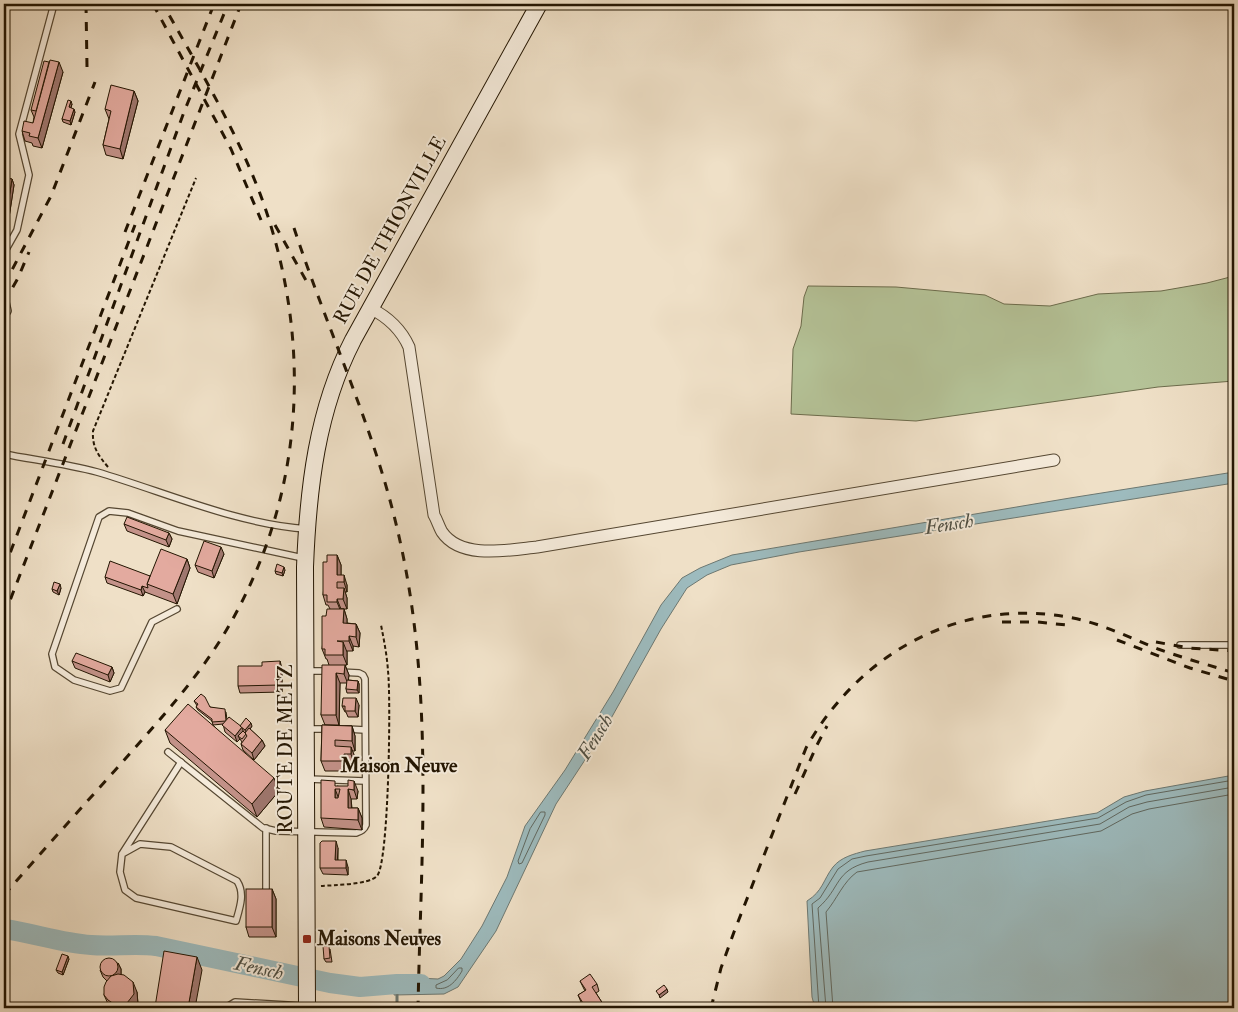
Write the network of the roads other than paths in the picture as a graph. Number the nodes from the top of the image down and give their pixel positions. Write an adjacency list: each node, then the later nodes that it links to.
1 (54, 4): 3 (lane)
2 (539, 4): 5 (main road, RUE DE THIONVILLE)
3 (4, 253)
4 (4, 294): 6 (lane)
5 (370, 308): 8 (street); 9 (main road, RUE DE THIONVILLE)
6 (4, 317)
7 (4, 454): 10 (lane)
8 (1054, 460)
9 (311, 489): 10 (main road, ROUTE DE METZ)
10 (306, 529): 11 (main road, ROUTE DE METZ)
11 (305, 559): 12 (lane); 15 (main road, ROUTE DE METZ)
12 (177, 609)
13 (1180, 645): 14 (lane)
14 (1234, 645)
15 (306, 671): 16 (main road, ROUTE DE METZ); 17 (lane)
16 (306, 728): 17 (lane); 20 (main road, ROUTE DE METZ)
17 (365, 730): 21 (lane)
18 (168, 752): 19 (lane)
19 (181, 762): 22 (lane); 24 (lane)
20 (306, 779): 21 (lane); 23 (main road, ROUTE DE METZ)
21 (365, 781): 23 (lane)
22 (266, 828): 23 (lane); 25 (lane)
23 (306, 832): 26 (main road, ROUTE DE METZ)
24 (122, 854): 24 (lane)
25 (266, 890)
26 (307, 1007): 27 (lane)
27 (225, 1008)

